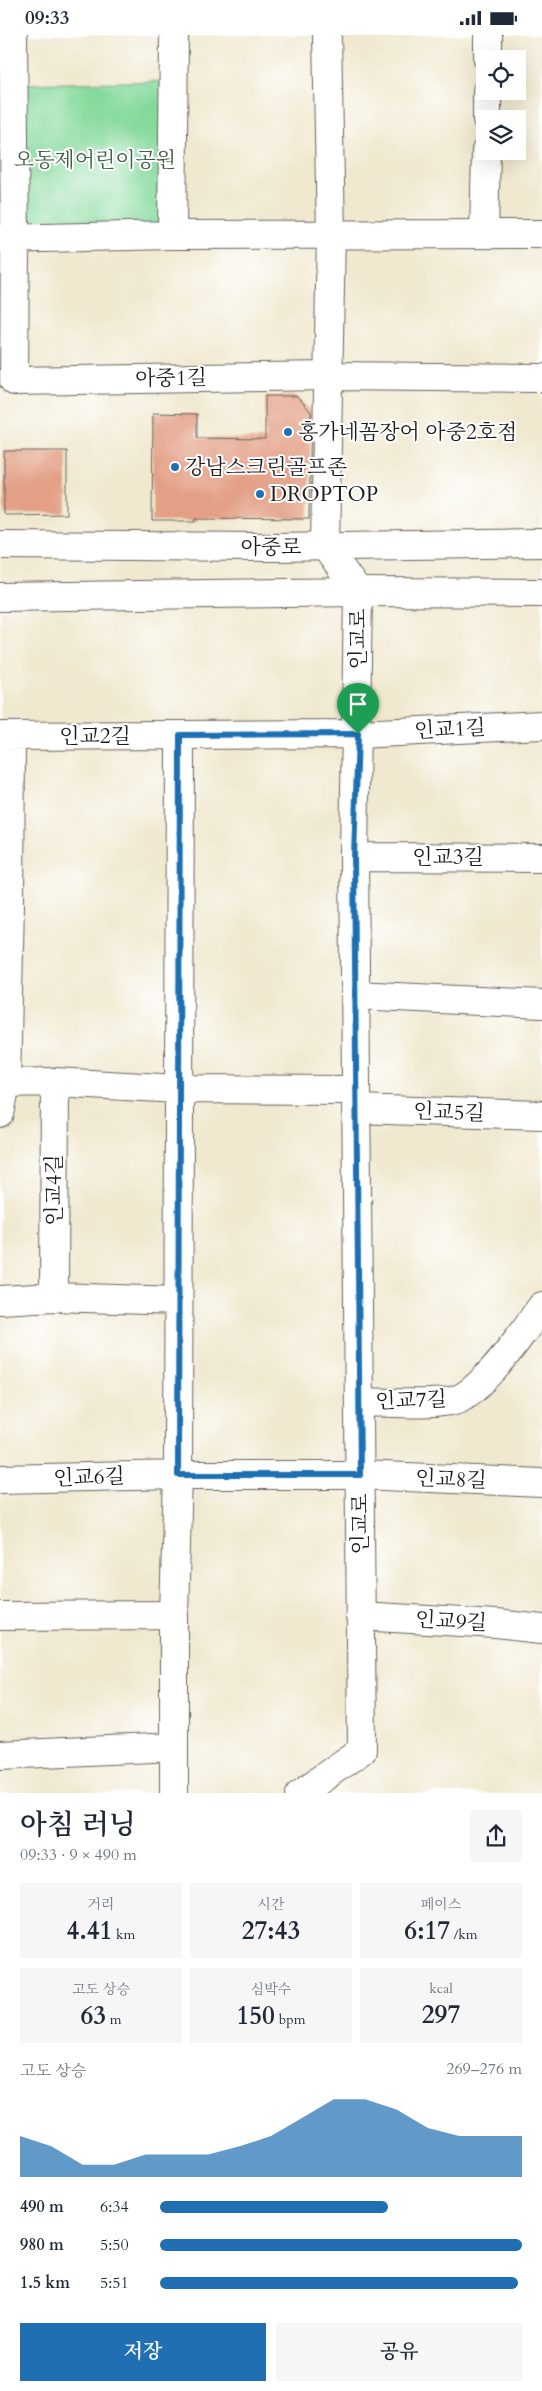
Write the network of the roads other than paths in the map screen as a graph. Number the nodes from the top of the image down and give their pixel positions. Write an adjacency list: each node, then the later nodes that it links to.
1 (174, 43): 7 (street)
2 (12, 44): 9 (street, 아중1길)
3 (327, 46): 8 (street)
4 (486, 160): 5 (street)
5 (484, 234): 6 (street); 8 (street)
6 (542, 234)
7 (172, 235): 8 (street); 9 (street)
8 (331, 235): 10 (street)
9 (8, 240): 10 (street, 아중1길)
10 (327, 376): 11 (street); 14 (street)
11 (542, 378)
12 (542, 543): 14 (street, 아중로)
13 (0, 545): 14 (street, 아중로)
14 (325, 546): 15 (street)
15 (358, 592): 16 (street); 17 (street); 19 (street, 인교로)
16 (542, 593)
17 (0, 597)
18 (542, 725): 19 (street, 인교1길)
19 (358, 734): 20 (street, 인교2길); 22 (street, 인교로)
20 (180, 735): 21 (street, 인교2길); 28 (street)
21 (5, 736): 26 (street, 인교2길)
22 (354, 857): 23 (street, 인교3길); 24 (street, 인교로)
23 (542, 858)
24 (355, 995): 25 (street); 29 (street, 인교로)
25 (542, 1004)
26 (3, 1083): 27 (street); 30 (street)
27 (54, 1083): 28 (street); 32 (street, 인교4길)
28 (178, 1089): 29 (street); 34 (street)
29 (356, 1100): 31 (street, 인교5길); 36 (street, 인교로)
30 (0, 1114)
31 (542, 1115)
32 (54, 1297): 33 (street); 34 (street)
33 (0, 1299)
34 (178, 1301): 37 (street)
35 (542, 1306): 36 (street, 인교7길)
36 (359, 1401): 38 (street, 인교로)
37 (178, 1475): 38 (street, 인교6길); 39 (street, 인교6길); 41 (street)
38 (360, 1475): 40 (street, 인교8길); 43 (street, 인교로)
39 (0, 1479)
40 (542, 1483)
41 (174, 1615): 42 (street); 45 (street)
42 (0, 1616)
43 (360, 1616): 44 (street, 인교9길); 48 (street, 인교로)
44 (542, 1629)
45 (174, 1747): 46 (street); 47 (street)
46 (0, 1755)
47 (174, 1793)
48 (300, 1793)

